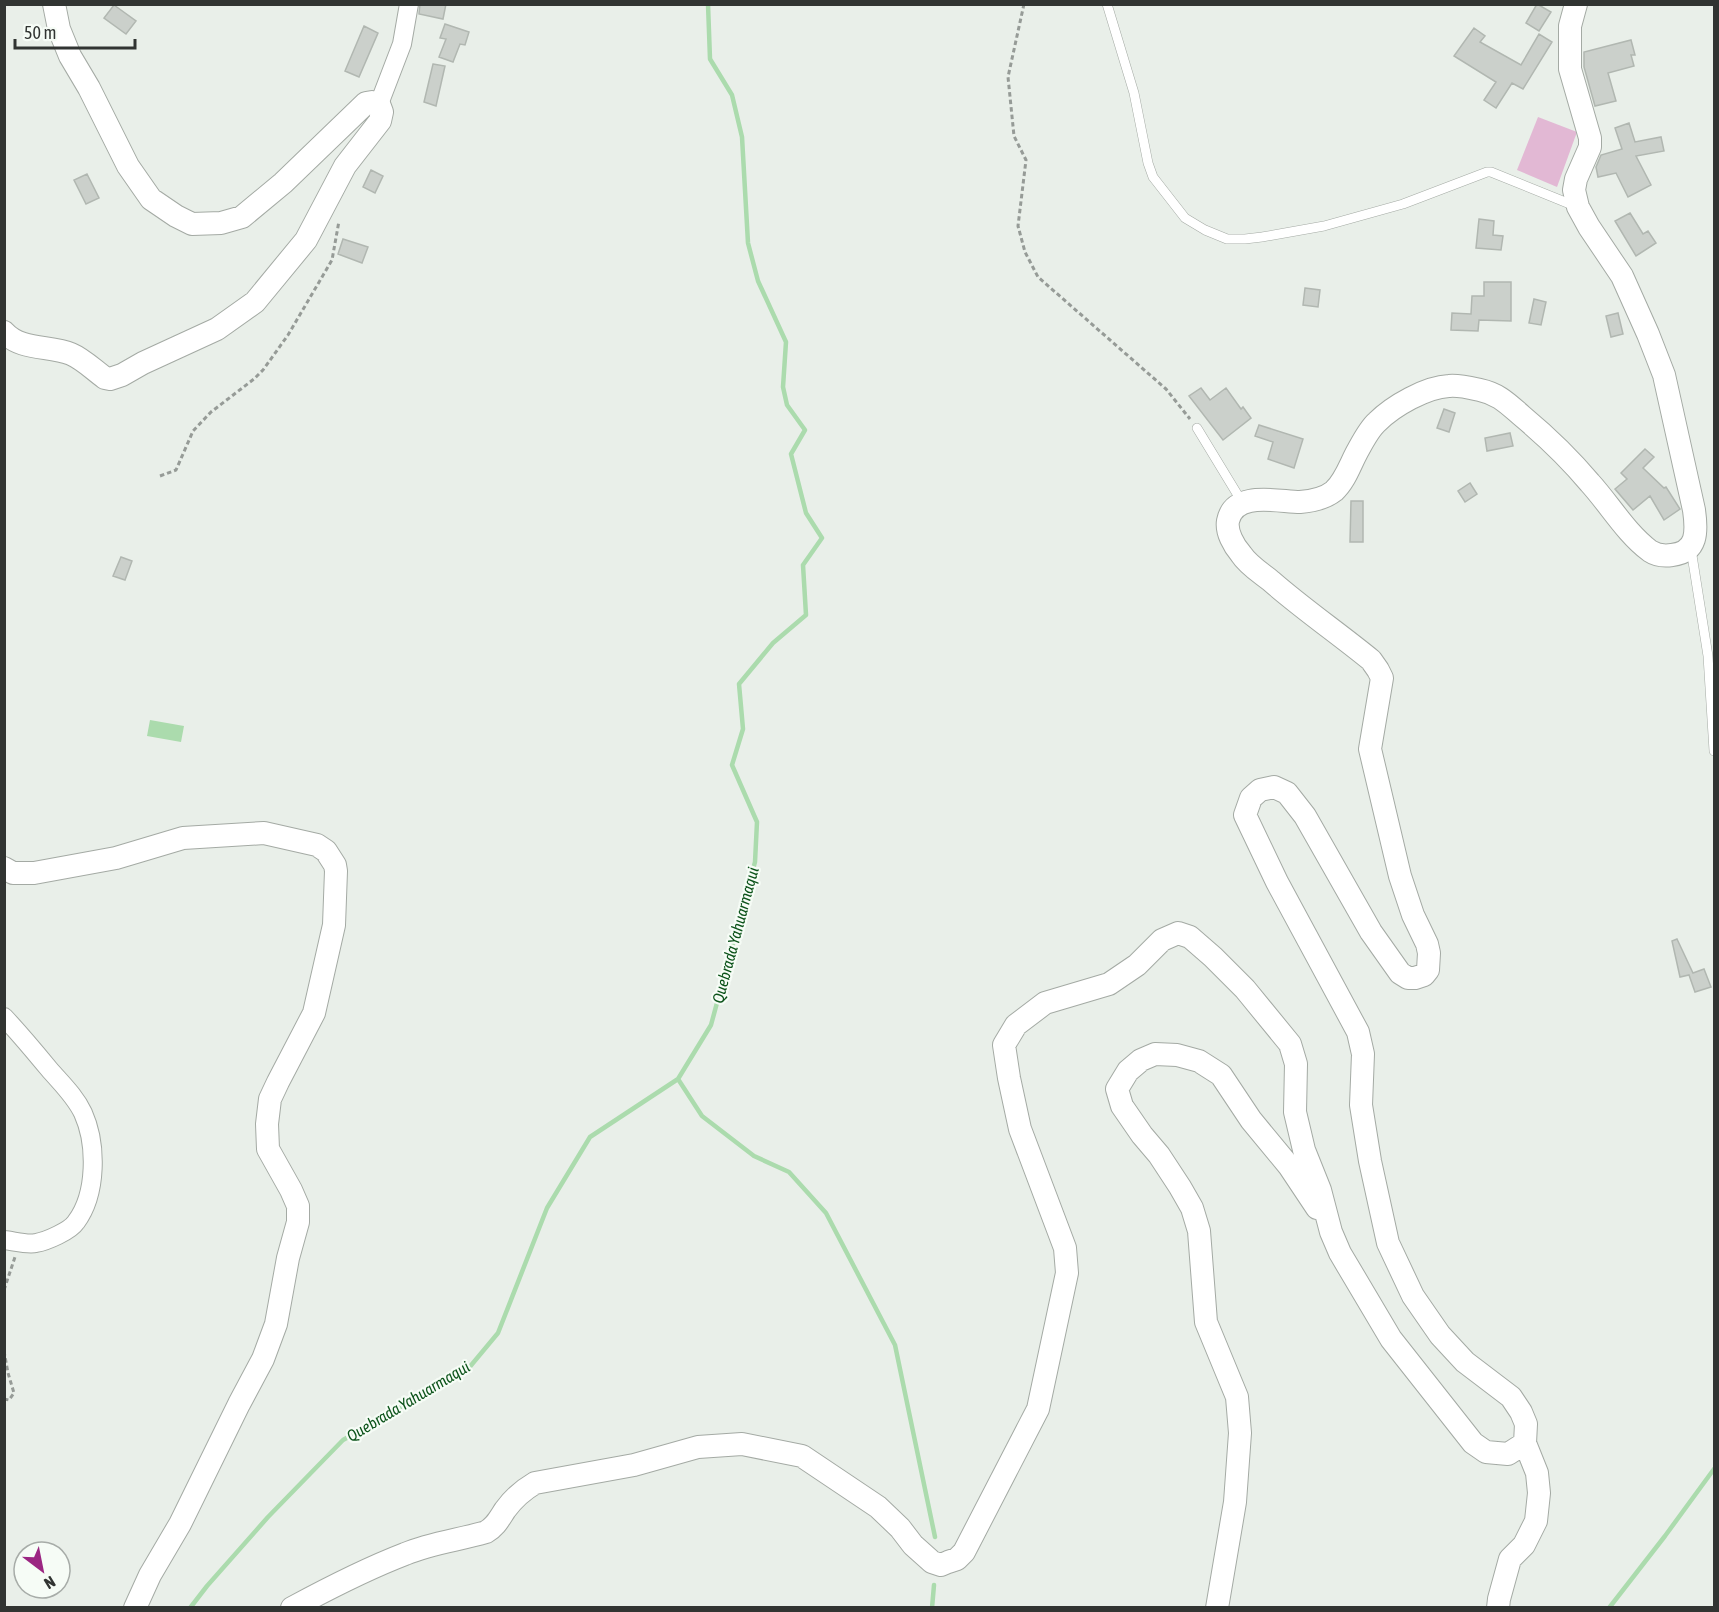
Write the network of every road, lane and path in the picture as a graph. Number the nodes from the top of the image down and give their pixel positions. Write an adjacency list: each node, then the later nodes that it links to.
1 (54, 4): 6 (street)
2 (409, 4): 6 (street)
3 (1024, 4): 10 (path)
4 (1107, 4): 7 (lane)
5 (1576, 4): 7 (street)
6 (379, 105): 9 (street)
7 (1578, 207): 13 (street)
8 (341, 212): 11 (path)
9 (4, 332)
10 (1197, 428): 12 (lane)
11 (159, 476)
12 (1242, 502): 13 (street); 21 (street)
13 (1691, 546): 14 (lane)
14 (1714, 751)
15 (4, 868): 22 (street)
16 (4, 1017): 18 (street)
17 (1331, 1232): 21 (street); 23 (street); 24 (street)
18 (4, 1240)
19 (4, 1351): 20 (path)
20 (4, 1399)
21 (1525, 1443): 25 (street)
22 (135, 1608)
23 (292, 1608)
24 (1217, 1608)
25 (1498, 1608)

